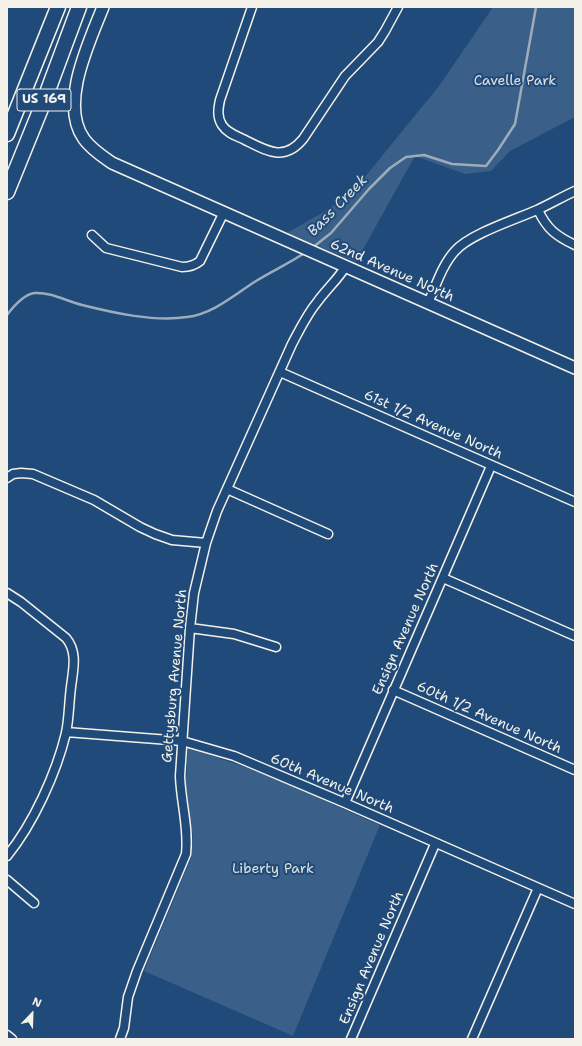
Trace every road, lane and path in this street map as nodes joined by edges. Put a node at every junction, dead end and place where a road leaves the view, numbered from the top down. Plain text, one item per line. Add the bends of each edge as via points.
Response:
1 (58, 7) edge
2 (78, 7) edge
3 (103, 7) edge
4 (252, 7) edge
5 (398, 7) edge
6 (7, 134) edge
7 (575, 191) edge
8 (7, 192) edge
9 (538, 210) junction
10 (224, 212) junction
11 (92, 235) dead end
12 (575, 245) edge
13 (346, 266) junction
14 (428, 303) junction
15 (575, 368) edge
16 (280, 372) junction
17 (491, 466) junction
18 (7, 478) edge
19 (227, 489) junction
20 (575, 502) edge
21 (328, 534) dead end
22 (206, 543) junction
23 (442, 578) junction
24 (7, 593) edge
25 (190, 628) junction
26 (575, 636) edge
27 (276, 647) dead end
28 (393, 690) junction
29 (66, 732) junction
30 (182, 741) junction
31 (575, 770) edge
32 (345, 803) junction
33 (435, 844) junction
34 (7, 856) edge
35 (7, 880) edge
36 (538, 888) junction
37 (34, 903) dead end
38 (575, 904) edge
39 (7, 1035) edge
40 (12, 1039) edge
41 (120, 1039) edge
42 (351, 1039) edge
43 (472, 1039) edge

1 - 6 highway, US 169
2 - 8 highway, US 169
3 - 10 street, 62nd Avenue North via 78,77 74,103 78,127 84,139 112,163
4 - 5 street via 218,109 219,118 222,126 229,132 268,151 278,153 288,152 297,147 345,76 378,42
7 - 9 street
9 - 12 street via 555,235
9 - 14 street via 464,243 454,252
10 - 11 street via 200,261 188,267 106,248
10 - 13 street, 62nd Avenue North
13 - 14 street, 62nd Avenue North
13 - 16 street, Gettysburg Avenue North via 317,301
14 - 15 street, 62nd Avenue North
16 - 17 street, 61st 1/2 Avenue North
16 - 19 street, Gettysburg Avenue North
17 - 20 street, 61st 1/2 Avenue North
17 - 23 street, Ensign Avenue North
18 - 22 street via 13,474 32,474 94,500 155,534 172,540
19 - 21 street
19 - 22 street, Gettysburg Avenue North
22 - 25 street, Gettysburg Avenue North via 194,593
23 - 26 street
23 - 28 street, Ensign Avenue North
24 - 29 street via 43,618 71,644 74,658
25 - 27 street via 234,634
25 - 30 street, Gettysburg Avenue North
28 - 31 street, 60th 1/2 Avenue North
28 - 32 street, Ensign Avenue North
29 - 30 street, 60th Avenue North
29 - 34 street via 55,768 35,814
30 - 32 street, 60th Avenue North via 234,756
30 - 41 street, Gettysburg Avenue North via 180,794 188,840 186,854 135,976
32 - 33 street, 60th Avenue North
33 - 36 street, 60th Avenue North
33 - 42 street, Ensign Avenue North
35 - 37 street
36 - 38 street, 60th Avenue North
36 - 43 street
39 - 40 street

